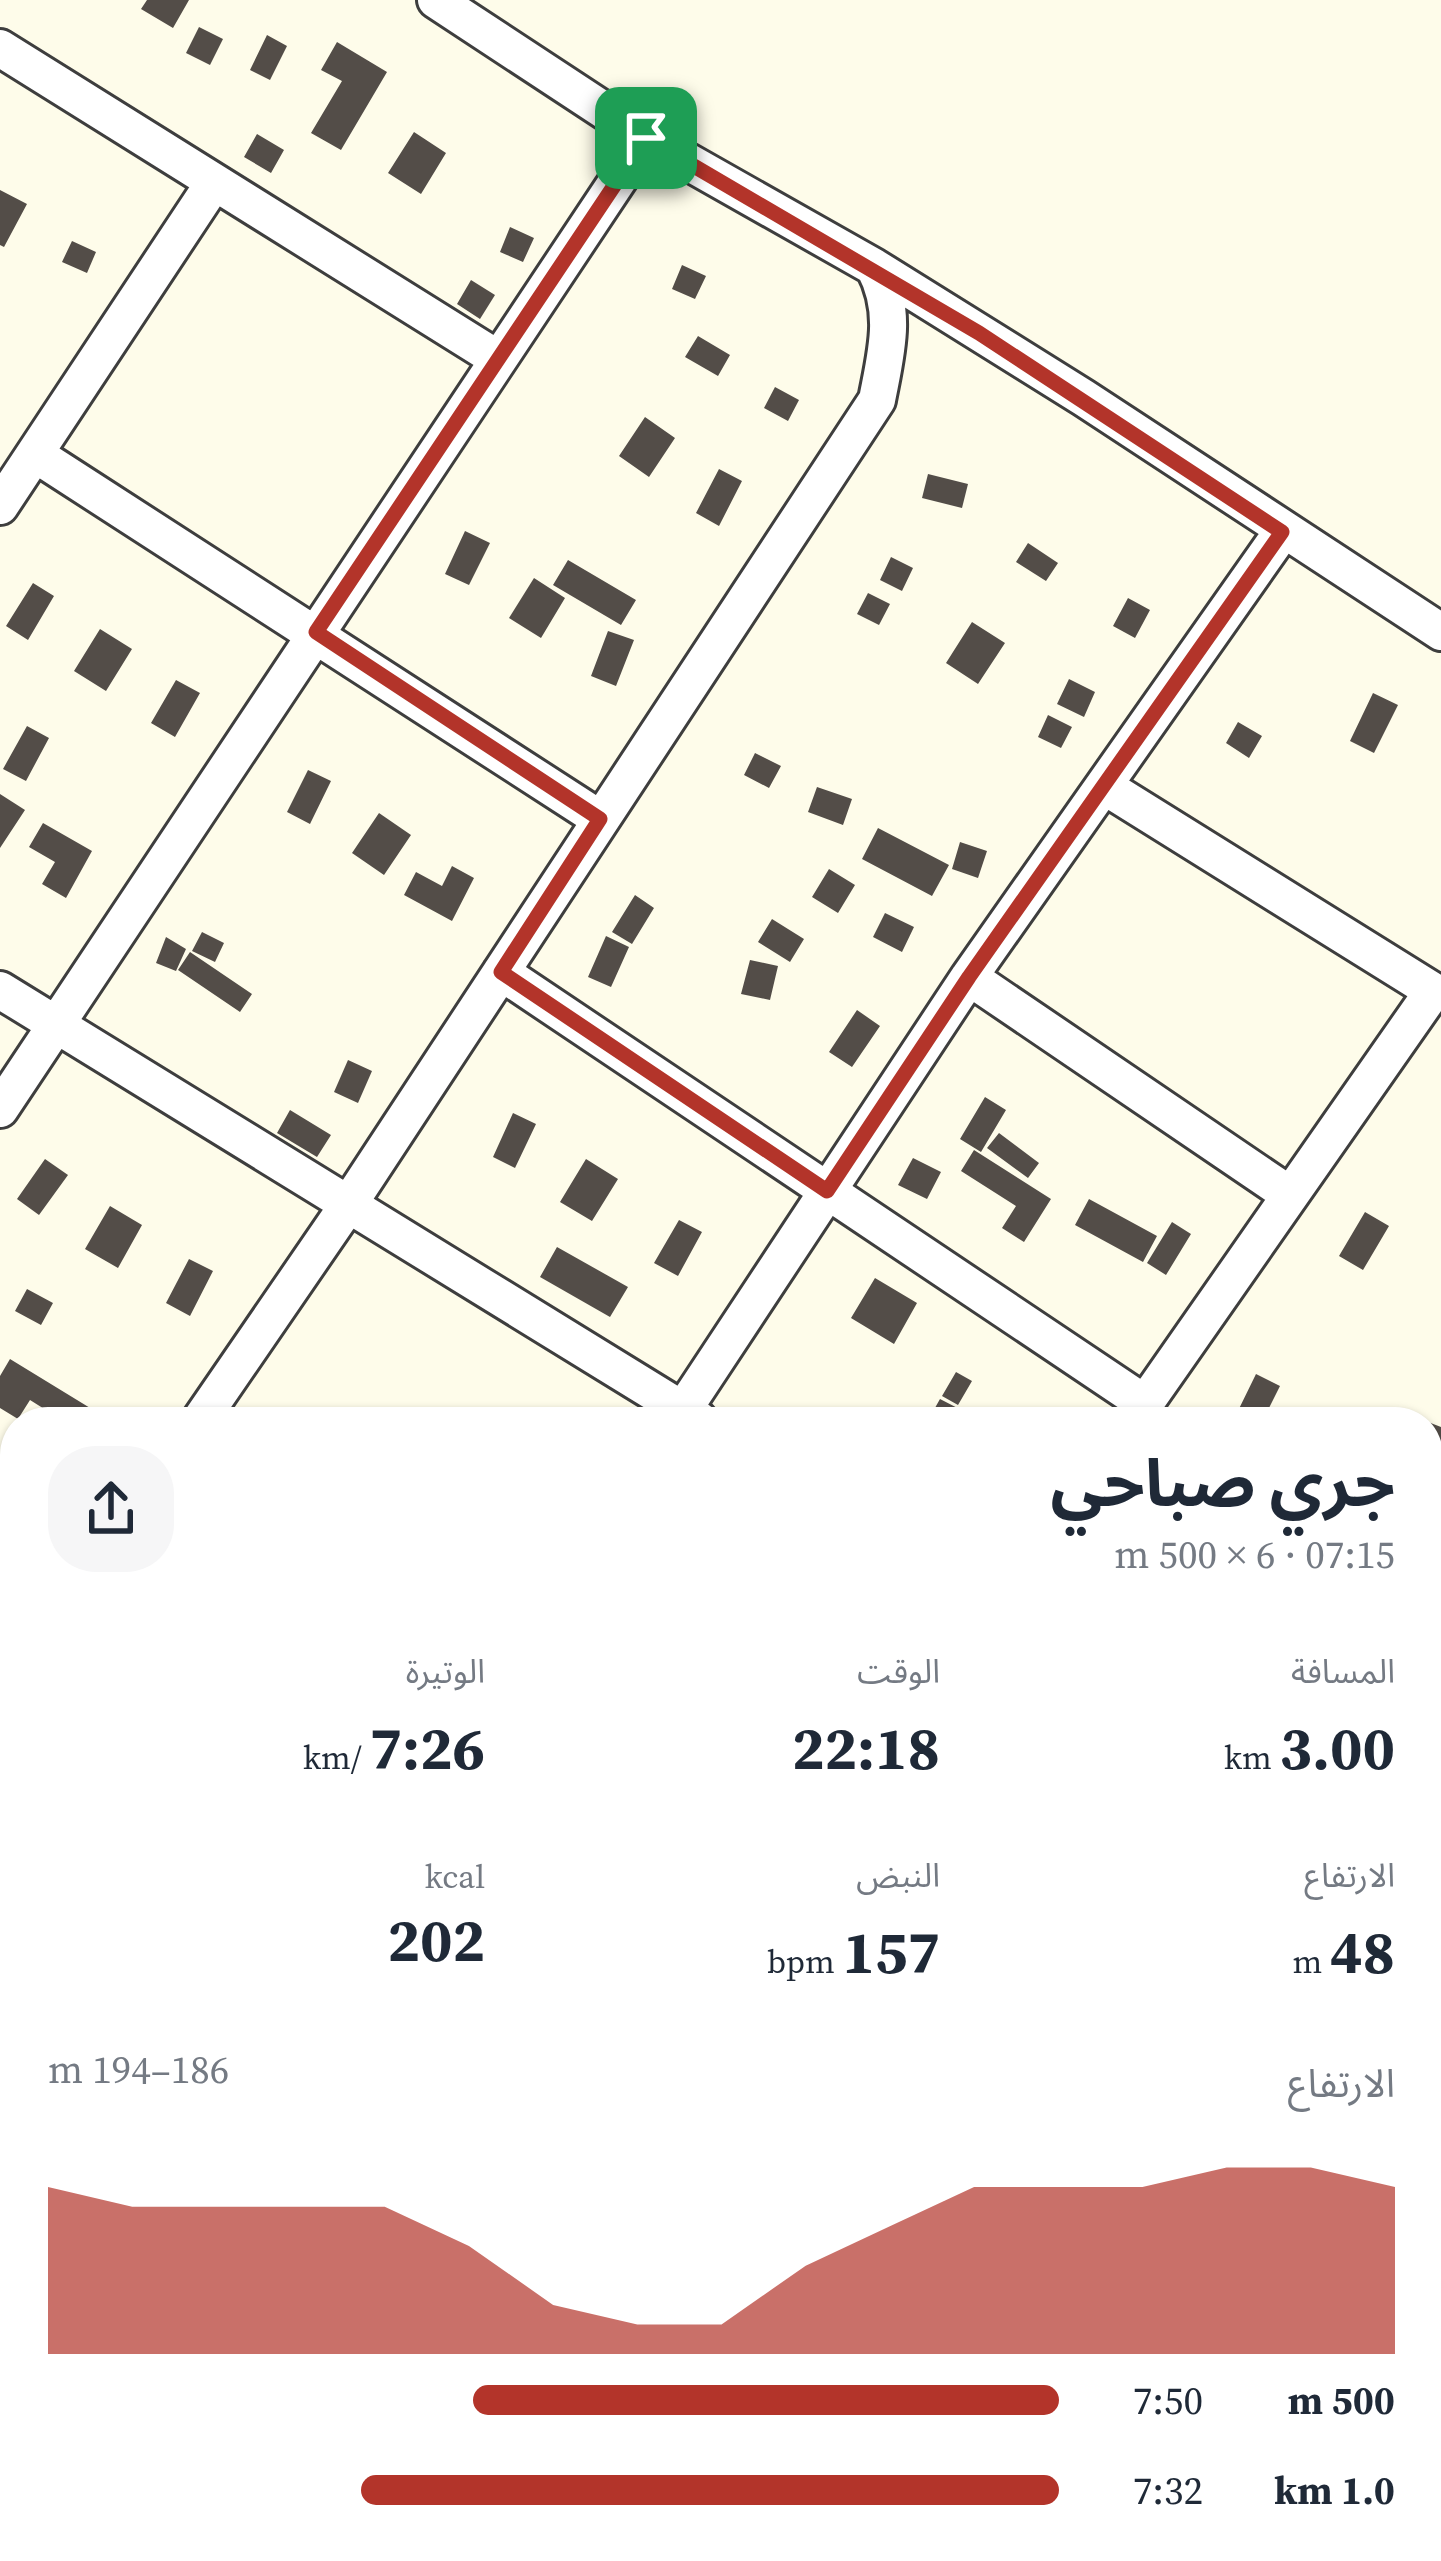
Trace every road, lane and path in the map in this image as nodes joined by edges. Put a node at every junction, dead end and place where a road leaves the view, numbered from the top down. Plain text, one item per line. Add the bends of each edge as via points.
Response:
1 (436, 0) edge
2 (0, 48) edge
3 (646, 138) junction
4 (213, 184) junction
5 (874, 268) junction
6 (498, 359) junction
7 (35, 454) junction
8 (0, 506) edge
9 (1282, 532) junction
10 (316, 632) junction
11 (1441, 632) edge
12 (1104, 786) junction
13 (600, 819) junction
14 (501, 972) junction
15 (969, 977) junction
16 (0, 990) edge
17 (55, 1027) junction
18 (0, 1108) edge
19 (827, 1191) junction
20 (1290, 1195) junction
21 (350, 1202) junction
22 (209, 1407) edge
23 (679, 1407) edge
24 (698, 1407) edge
25 (1131, 1407) edge
26 (1142, 1407) edge

1 - 3 street
2 - 4 street
3 - 5 street
3 - 6 street
4 - 6 street
4 - 7 street
5 - 9 street
5 - 13 street via 889,295 878,400
6 - 10 street
7 - 8 street
7 - 10 street
9 - 11 street
9 - 12 street
10 - 13 street
10 - 17 street
12 - 15 street
12 - 20 street via 1433,991
13 - 14 street
14 - 19 street
14 - 21 street
15 - 19 street
15 - 20 street
16 - 17 street
17 - 18 street
17 - 21 street
19 - 24 street
19 - 25 street
20 - 26 street
21 - 22 street
21 - 23 street

